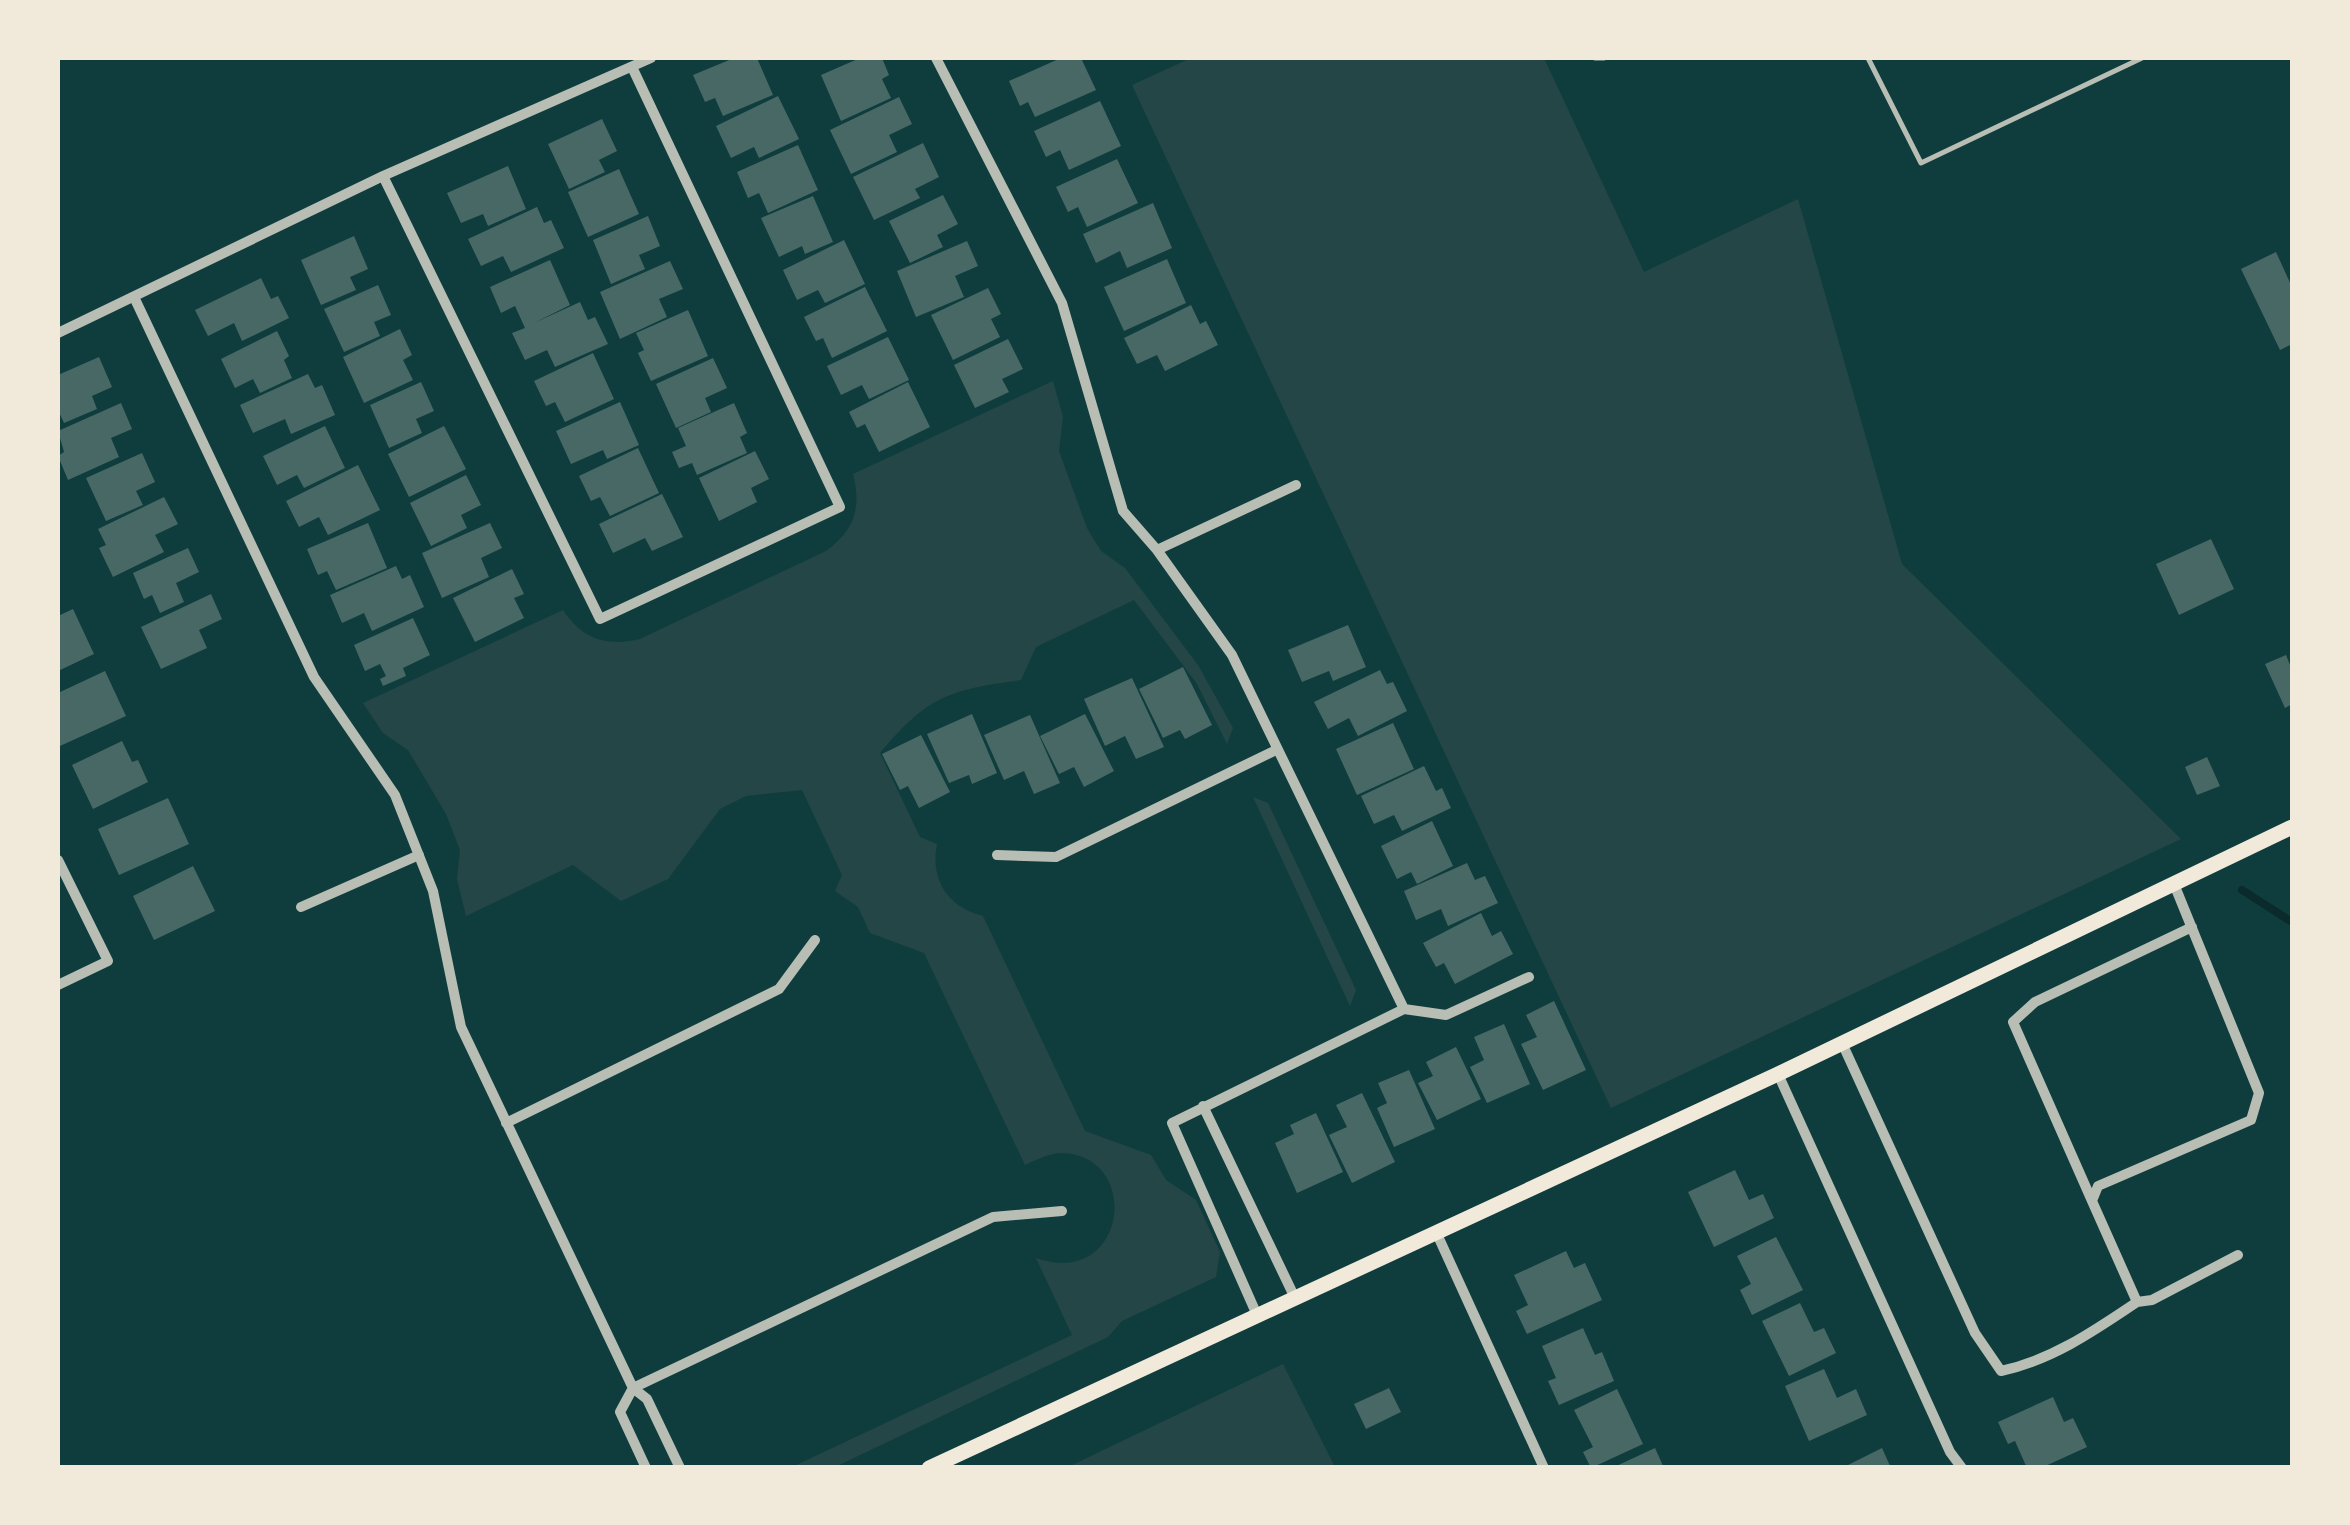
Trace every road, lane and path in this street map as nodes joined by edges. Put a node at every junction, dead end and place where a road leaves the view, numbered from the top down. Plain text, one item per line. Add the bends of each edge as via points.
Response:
1 (651, 58) edge
2 (936, 58) edge
3 (1596, 58) edge
4 (1604, 58) edge
5 (1868, 58) edge
6 (2142, 58) edge
7 (632, 67) junction
8 (383, 176) junction
9 (134, 297) junction
10 (58, 333) edge
11 (1296, 485) dead end
12 (1157, 550) junction
13 (1276, 750) junction
14 (2292, 827) edge
15 (420, 855) junction
16 (997, 856) dead end
17 (58, 860) edge
18 (2174, 884) junction
19 (301, 907) dead end
20 (2192, 927) junction
21 (815, 940) dead end
22 (1529, 977) dead end
23 (58, 985) edge
24 (1404, 1009) junction
25 (1842, 1044) junction
26 (1778, 1074) junction
27 (1203, 1106) junction
28 (506, 1123) junction
29 (2092, 1201) junction
30 (1062, 1211) dead end
31 (1437, 1234) junction
32 (2238, 1255) dead end
33 (1296, 1298) junction
34 (2137, 1302) junction
35 (1257, 1315) junction
36 (633, 1388) junction
37 (646, 1468) edge
38 (680, 1468) edge
39 (929, 1468) edge
40 (1544, 1468) edge
41 (1962, 1468) edge

1 - 7 street
2 - 12 street via 1062,303 1122,511
3 - 4 lane
5 - 6 lane via 1921,163
7 - 8 street
7 - 8 street via 840,506 600,619
8 - 9 street
9 - 10 street
9 - 15 street via 314,677 395,795
11 - 12 street
12 - 13 street via 1232,654
13 - 16 street via 1056,856
13 - 24 street
14 - 18 main road
15 - 19 street
15 - 28 street via 461,1027
17 - 23 street via 108,961
18 - 20 street
18 - 25 main road
20 - 29 street via 2259,1093 2251,1120 2098,1186
20 - 29 street via 2035,1002 2014,1022
21 - 28 street via 779,989
22 - 24 street via 1446,1015
24 - 27 street
25 - 26 main road
25 - 34 street via 1976,1334 2000,1371 2064,1348
26 - 31 main road
26 - 41 street
27 - 33 street
27 - 35 street via 1172,1123
28 - 36 street
29 - 34 street
30 - 36 street via 993,1217
31 - 33 main road
31 - 40 street
32 - 34 street
33 - 35 main road
35 - 39 main road
36 - 37 street via 620,1412
36 - 38 street via 647,1399

